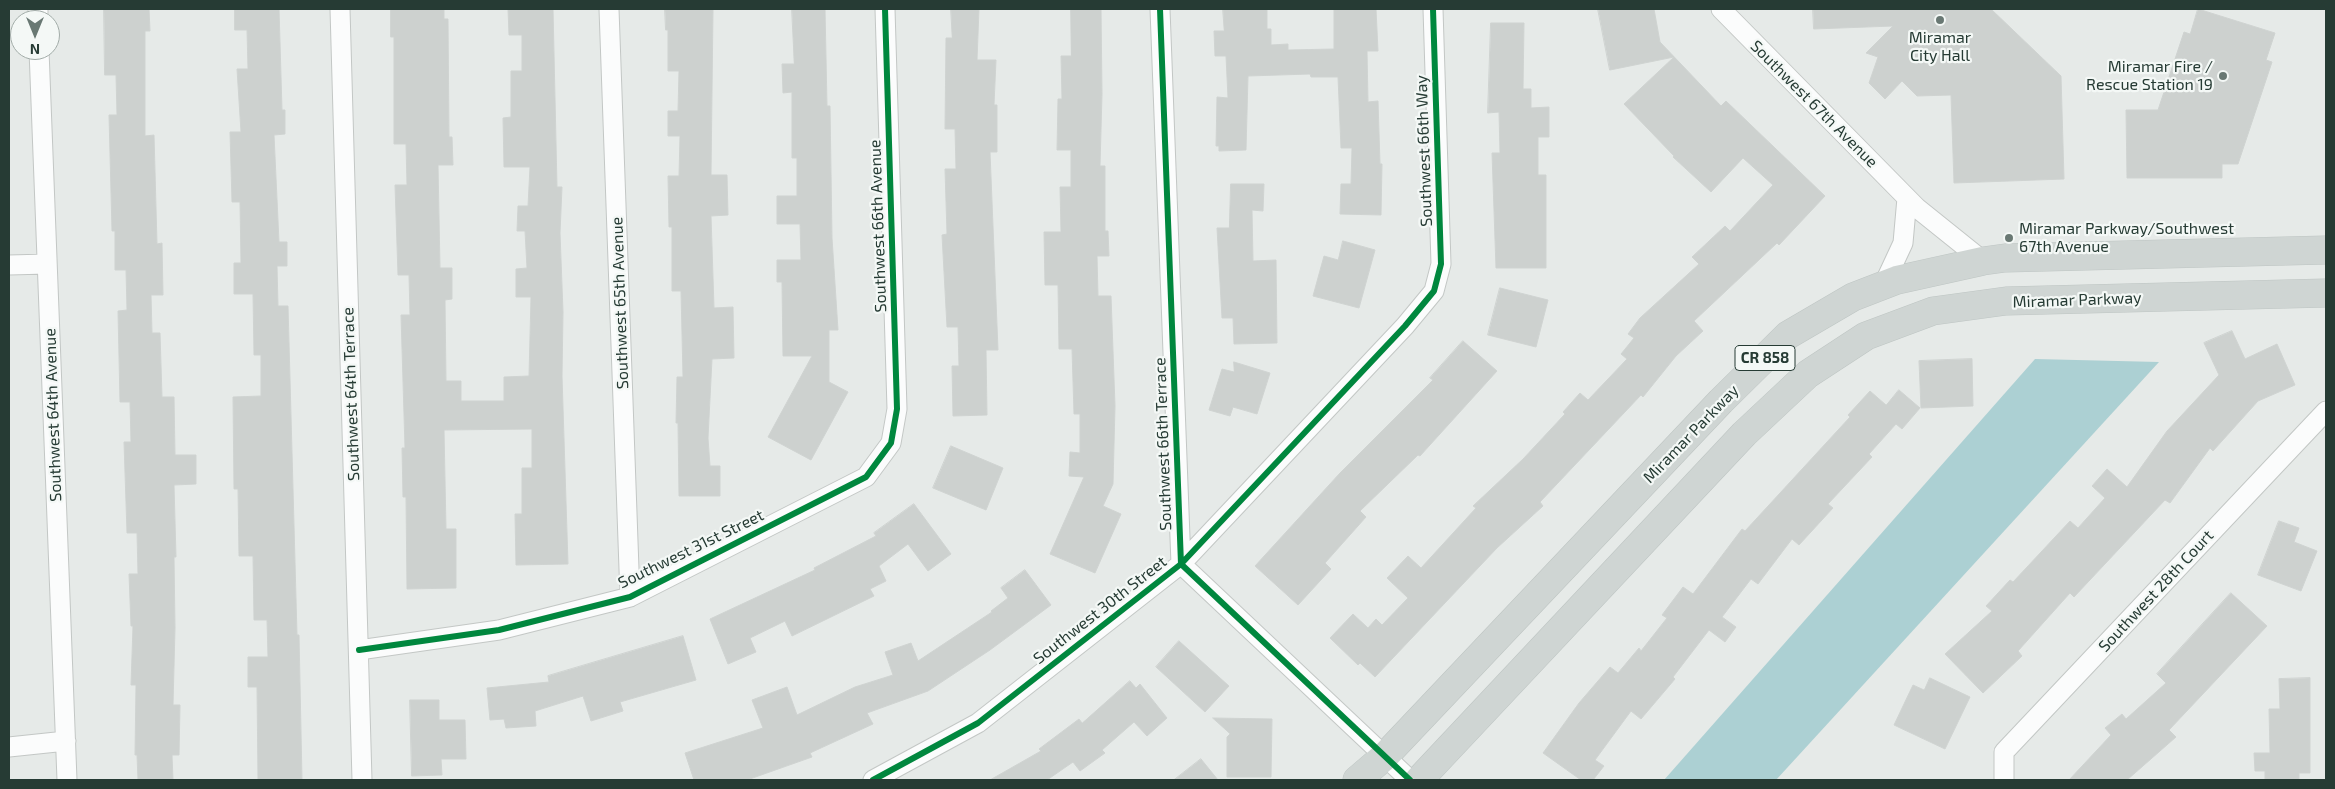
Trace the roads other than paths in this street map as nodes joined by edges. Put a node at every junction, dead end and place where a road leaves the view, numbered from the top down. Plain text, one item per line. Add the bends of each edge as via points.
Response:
1 (340, 9) edge
2 (610, 9) edge
3 (885, 9) edge
4 (1160, 9) edge
5 (1433, 9) edge
6 (1721, 9) edge
7 (39, 60) edge
8 (1907, 198) junction
9 (2326, 250) edge
10 (1982, 261) junction
11 (48, 264) junction
12 (9, 265) edge
13 (1883, 286) junction
14 (1434, 291) joint
15 (2326, 293) edge
16 (2326, 410) edge
17 (891, 443) joint
18 (1181, 564) junction
19 (630, 597) junction
20 (359, 650) junction
21 (66, 741) junction
22 (9, 747) edge
23 (1385, 756) junction
24 (2004, 779) edge
25 (67, 780) edge
26 (362, 780) edge
27 (873, 780) edge
28 (1357, 780) edge
29 (1410, 780) edge
30 (1419, 780) edge

1 - 20 street, Southwest 64th Terrace
2 - 19 street, Southwest 65th Avenue
3 - 17 street, Southwest 66th Avenue via 897,409
4 - 18 street, Southwest 66th Terrace
5 - 14 street, Southwest 66th Way via 1441,264
6 - 8 street, Southwest 67th Avenue
7 - 11 street, Southwest 64th Avenue
8 - 10 street, Southwest 67th Avenue
8 - 13 street via 1903,243
9 - 10 main road, Miramar Parkway / CR 858
10 - 13 main road, Miramar Parkway / CR 858
11 - 12 street
11 - 21 street, Southwest 64th Avenue
13 - 23 main road, Miramar Parkway / CR 858 via 1853,297 1788,335
14 - 18 street, Southwest 30th Street via 1405,326
15 - 30 main road, Miramar Parkway / CR 858 via 2006,302 1932,311 1866,336 1808,374 1744,434
16 - 24 street, Southwest 28th Court via 2004,752
17 - 19 street, Southwest 31st Street via 866,477
18 - 23 street
18 - 27 street, Southwest 30th Street via 978,723
19 - 20 street, Southwest 31st Street via 499,630
20 - 26 street, Southwest 64th Terrace
21 - 22 street
21 - 25 street, Southwest 64th Avenue
23 - 28 main road, Miramar Parkway / CR 858
23 - 29 street

